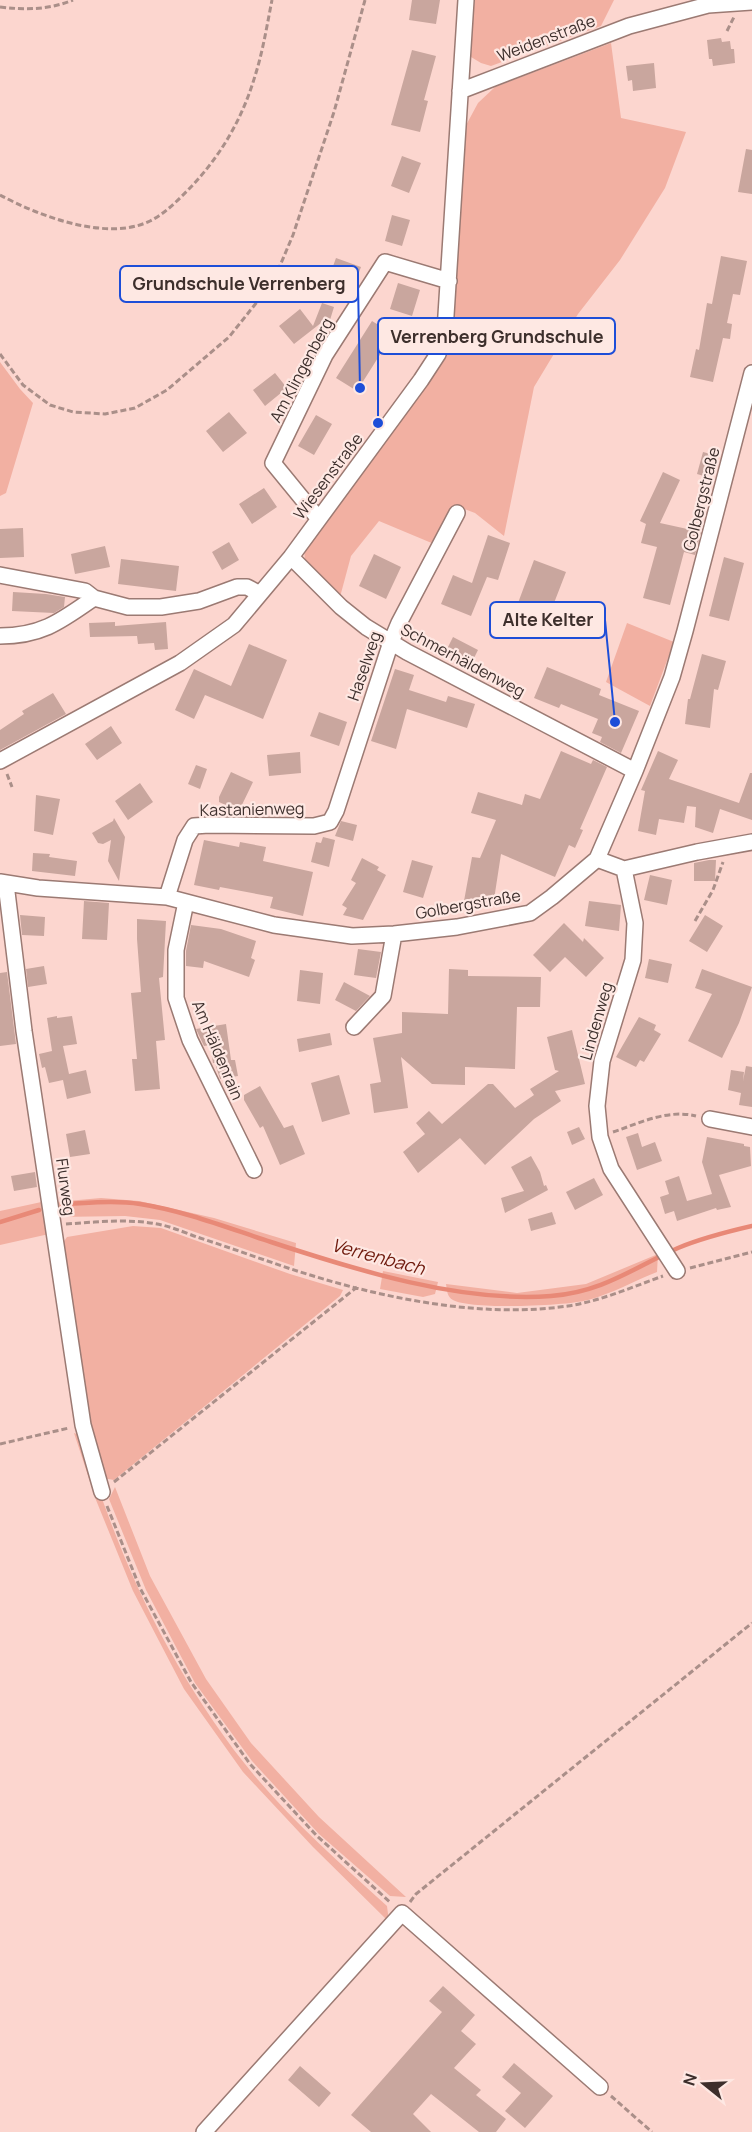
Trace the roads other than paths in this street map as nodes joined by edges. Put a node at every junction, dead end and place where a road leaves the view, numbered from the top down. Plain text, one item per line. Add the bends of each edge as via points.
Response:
1 (466, 0) edge
2 (752, 2) edge
3 (708, 3) edge
4 (460, 91) junction
5 (449, 281) junction
6 (752, 373) edge
7 (457, 513) dead end
8 (318, 518) junction
9 (291, 557) junction
10 (0, 574) edge
11 (260, 594) junction
12 (94, 598) junction
13 (0, 636) edge
14 (391, 642) junction
15 (0, 761) edge
16 (635, 771) junction
17 (314, 826) joint
18 (752, 842) edge
19 (597, 859) junction
20 (624, 869) junction
21 (3, 883) edge
22 (167, 897) junction
23 (186, 902) junction
24 (394, 934) junction
25 (354, 1027) dead end
26 (710, 1119) road end
27 (752, 1127) edge
28 (254, 1170) dead end
29 (677, 1271) road end
30 (102, 1492) road end
31 (600, 2087) road end
32 (204, 2132) edge

1 - 4 street, Wiesenstraße
2 - 3 street, Weidenstraße
3 - 4 street, Weidenstraße via 629,26
4 - 5 street, Wiesenstraße
5 - 8 street, Wiesenstraße via 445,331 438,354
5 - 8 street, Am Klingenberg via 385,262 325,355 273,464
6 - 16 street, Golbergstraße via 675,665
7 - 14 street, Haselweg
8 - 9 street, Wiesenstraße
9 - 11 street, Wiesenstraße
9 - 14 street, Schmerhäldenweg via 341,607
10 - 12 street via 85,591
11 - 12 street via 237,587 199,601 160,607 128,606
11 - 15 street, Wiesenstraße via 234,625 180,663
12 - 13 street via 57,624 18,636
14 - 16 street, Schmerhäldenweg
14 - 17 street, Haselweg via 336,811 330,822
16 - 19 street, Golbergstraße
17 - 22 street, Kastanienweg via 194,826 185,840
18 - 20 street
19 - 20 street
19 - 24 street, Golbergstraße via 530,913
20 - 29 street, Lindenweg via 635,923 633,960 602,1061 597,1106 600,1137 611,1168
21 - 22 street, Golbergstraße
21 - 30 street, Flurweg via 83,1425
22 - 23 street, Golbergstraße
23 - 24 street, Golbergstraße via 274,925 352,936
23 - 28 street, Am Häldenrain via 176,950 176,998 190,1040
24 - 25 street via 383,996
26 - 27 street
31 - 32 street via 402,1913

